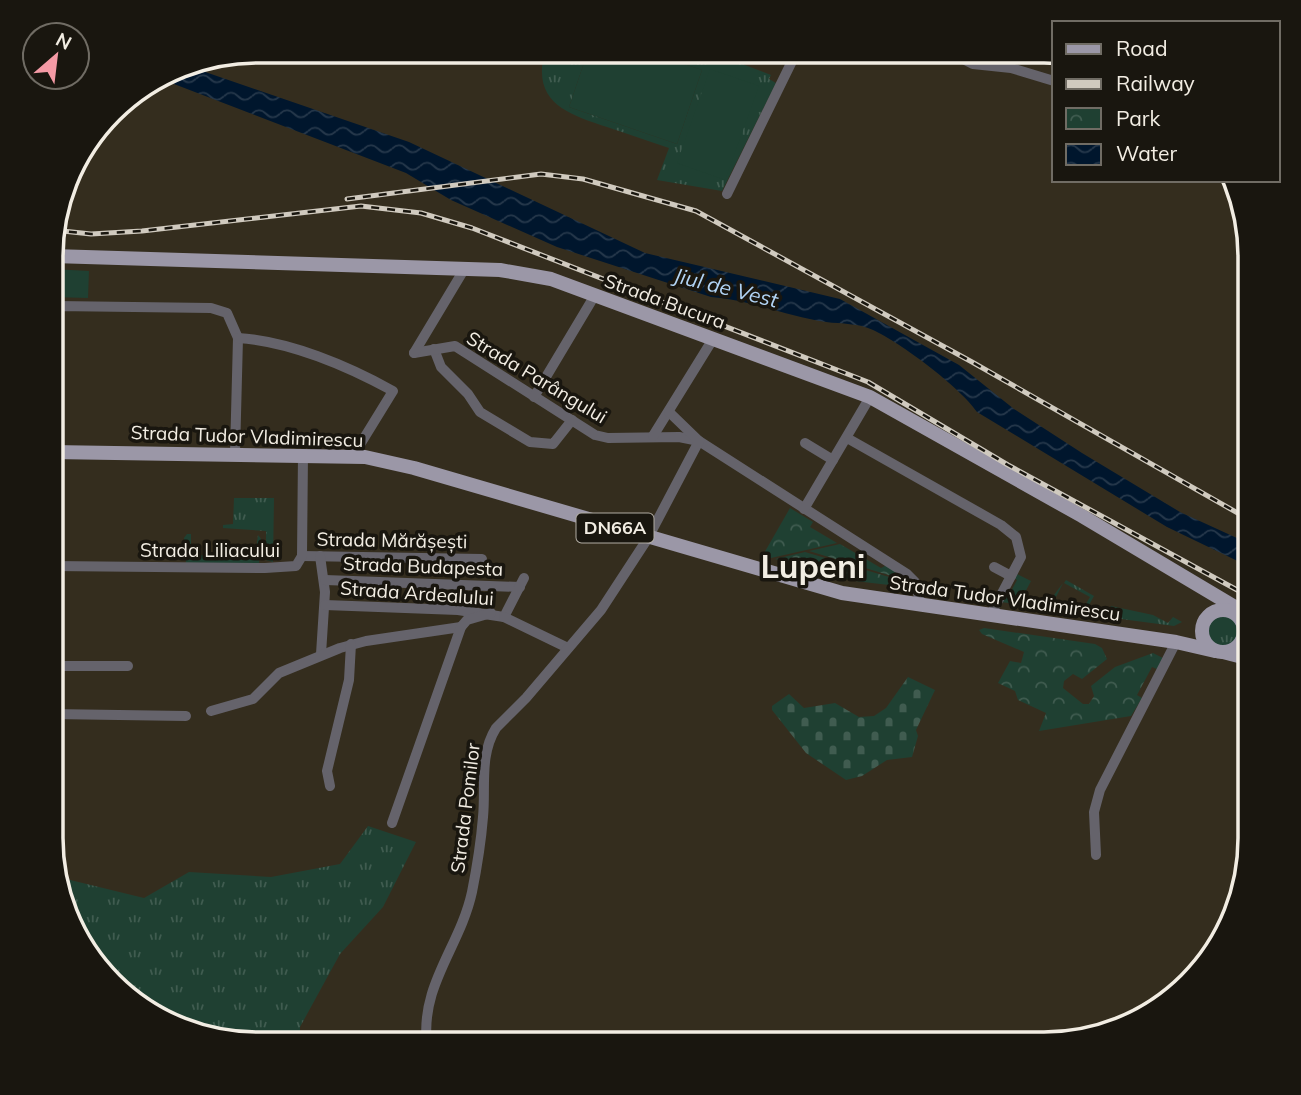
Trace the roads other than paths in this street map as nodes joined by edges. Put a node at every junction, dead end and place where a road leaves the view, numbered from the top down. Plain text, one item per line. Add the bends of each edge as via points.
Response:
1 (791, 63) edge
2 (971, 63) edge
3 (1052, 80) edge
4 (727, 194) dead end
5 (63, 256) edge
6 (465, 268) junction
7 (595, 295) junction
8 (63, 306) edge
9 (238, 338) junction
10 (713, 340) junction
11 (434, 349) junction
12 (534, 397) junction
13 (870, 397) junction
14 (669, 412) junction
15 (572, 420) junction
16 (653, 436) junction
17 (847, 438) junction
18 (699, 441) junction
19 (805, 443) dead end
20 (63, 452) edge
21 (235, 453) junction
22 (303, 454) junction
23 (353, 456) junction
24 (834, 460) junction
25 (804, 509) junction
26 (648, 538) junction
27 (320, 556) junction
28 (301, 558) junction
29 (482, 559) dead end
30 (63, 566) edge
31 (994, 567) dead end
32 (1011, 576) junction
33 (325, 580) junction
34 (522, 582) joint
35 (1207, 590) junction
36 (325, 605) junction
37 (921, 606) junction
38 (1238, 609) edge
39 (1229, 612) junction
40 (491, 613) junction
41 (990, 616) junction
42 (504, 617) junction
43 (1238, 618) edge
44 (1205, 622) junction
45 (461, 627) junction
46 (1176, 642) junction
47 (351, 644) junction
48 (1238, 644) edge
49 (568, 648) junction
50 (1218, 651) junction
51 (321, 654) junction
52 (1238, 656) edge
53 (63, 666) edge
54 (128, 666) dead end
55 (211, 711) dead end
56 (63, 714) edge
57 (186, 716) dead end
58 (330, 786) dead end
59 (393, 823) dead end
60 (1096, 855) dead end
61 (427, 1032) edge

1 - 4 street
2 - 3 street via 1012,68
5 - 6 main road, Strada Bucura
6 - 7 main road, Strada Bucura via 530,274
6 - 11 street, Strada Parângului via 414,354
7 - 10 main road, Strada Bucura
7 - 12 street
8 - 9 street via 217,309 230,317
9 - 21 street
9 - 23 street via 272,341 332,361 393,391
10 - 13 main road, Strada Bucura
10 - 14 street
11 - 12 street, Strada Parângului via 455,346
11 - 15 street via 441,367 475,407 530,442 553,444
12 - 15 street, Strada Parângului
13 - 17 street
13 - 35 main road, Strada Bucura
14 - 16 street
14 - 18 street, Strada Parângului
15 - 16 street, Strada Parângului via 601,437
16 - 18 street, Strada Parângului
17 - 24 street
17 - 32 street via 1009,531 1021,553
18 - 25 street, Strada Parângului
18 - 26 street
19 - 24 street
20 - 21 main road, Strada Tudor Vladimirescu / DN66A
21 - 22 main road, Strada Tudor Vladimirescu / DN66A
22 - 23 main road, Strada Tudor Vladimirescu / DN66A
22 - 28 street, Strada Liliacului
23 - 26 main road, Strada Tudor Vladimirescu / DN66A via 414,468
24 - 25 street
25 - 37 street, Strada Parângului via 907,574 915,582
26 - 37 main road, Strada Tudor Vladimirescu / DN66A via 816,587
26 - 49 street, Strada Pomilor via 601,610
27 - 28 street, Strada Mărășești
27 - 29 street, Strada Mărășești
27 - 33 street, Strada Ardealului
28 - 30 street, Strada Liliacului via 287,568
31 - 32 street
32 - 41 street
33 - 34 street, Strada Budapesta
33 - 36 street, Strada Ardealului
34 - 42 street, Strada Ardealului
35 - 38 main road
35 - 39 main road
35 - 44 main road via 1213,606
36 - 40 street, Strada Ardealului
36 - 51 street, Strada Ardealului
37 - 41 main road, Strada Tudor Vladimirescu / DN66A
39 - 43 main road
39 - 44 main road
40 - 42 street, Strada Ardealului
40 - 45 street via 467,620
41 - 46 main road, Strada Tudor Vladimirescu / DN66A
42 - 49 street
44 - 46 main road
44 - 50 main road via 1205,642
45 - 47 street
45 - 59 street
46 - 50 main road, Strada Tudor Vladimirescu / DN66A
46 - 60 street via 1100,790 1094,812
47 - 51 street
47 - 58 street via 349,680 327,771
48 - 50 main road
49 - 61 street, Strada Pomilor via 490,739 472,891 427,1004
50 - 52 main road, DN66A
51 - 55 street via 271,679 253,699
53 - 54 street
56 - 57 street

